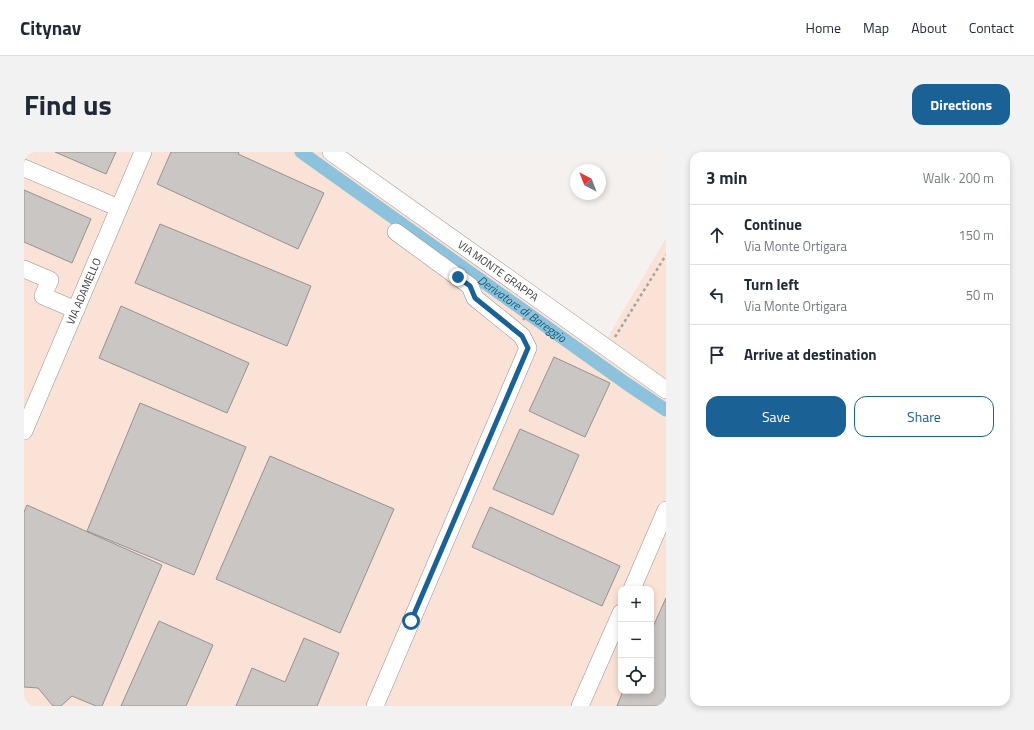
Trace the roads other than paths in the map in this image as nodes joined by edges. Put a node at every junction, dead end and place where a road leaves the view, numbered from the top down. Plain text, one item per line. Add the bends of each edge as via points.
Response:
1 (143, 152) edge
2 (331, 152) edge
3 (24, 168) edge
4 (120, 208) junction
5 (396, 232) dead end
6 (24, 269) edge
7 (76, 310) junction
8 (666, 390) edge
9 (30, 399) edge
10 (24, 432) edge
11 (666, 510) edge
12 (633, 586) edge
13 (618, 620) edge
14 (374, 706) edge
15 (580, 706) edge

1 - 4 street, VIA ADAMELLO
2 - 8 street, VIA MONTE GRAPPA
3 - 4 street
4 - 7 street, VIA ADAMELLO
5 - 14 street via 470,286 475,298 522,336 528,348
6 - 7 street via 50,280 43,296
7 - 9 street, VIA ADAMELLO
9 - 10 street, VIA ADAMELLO
11 - 12 street
13 - 15 street

